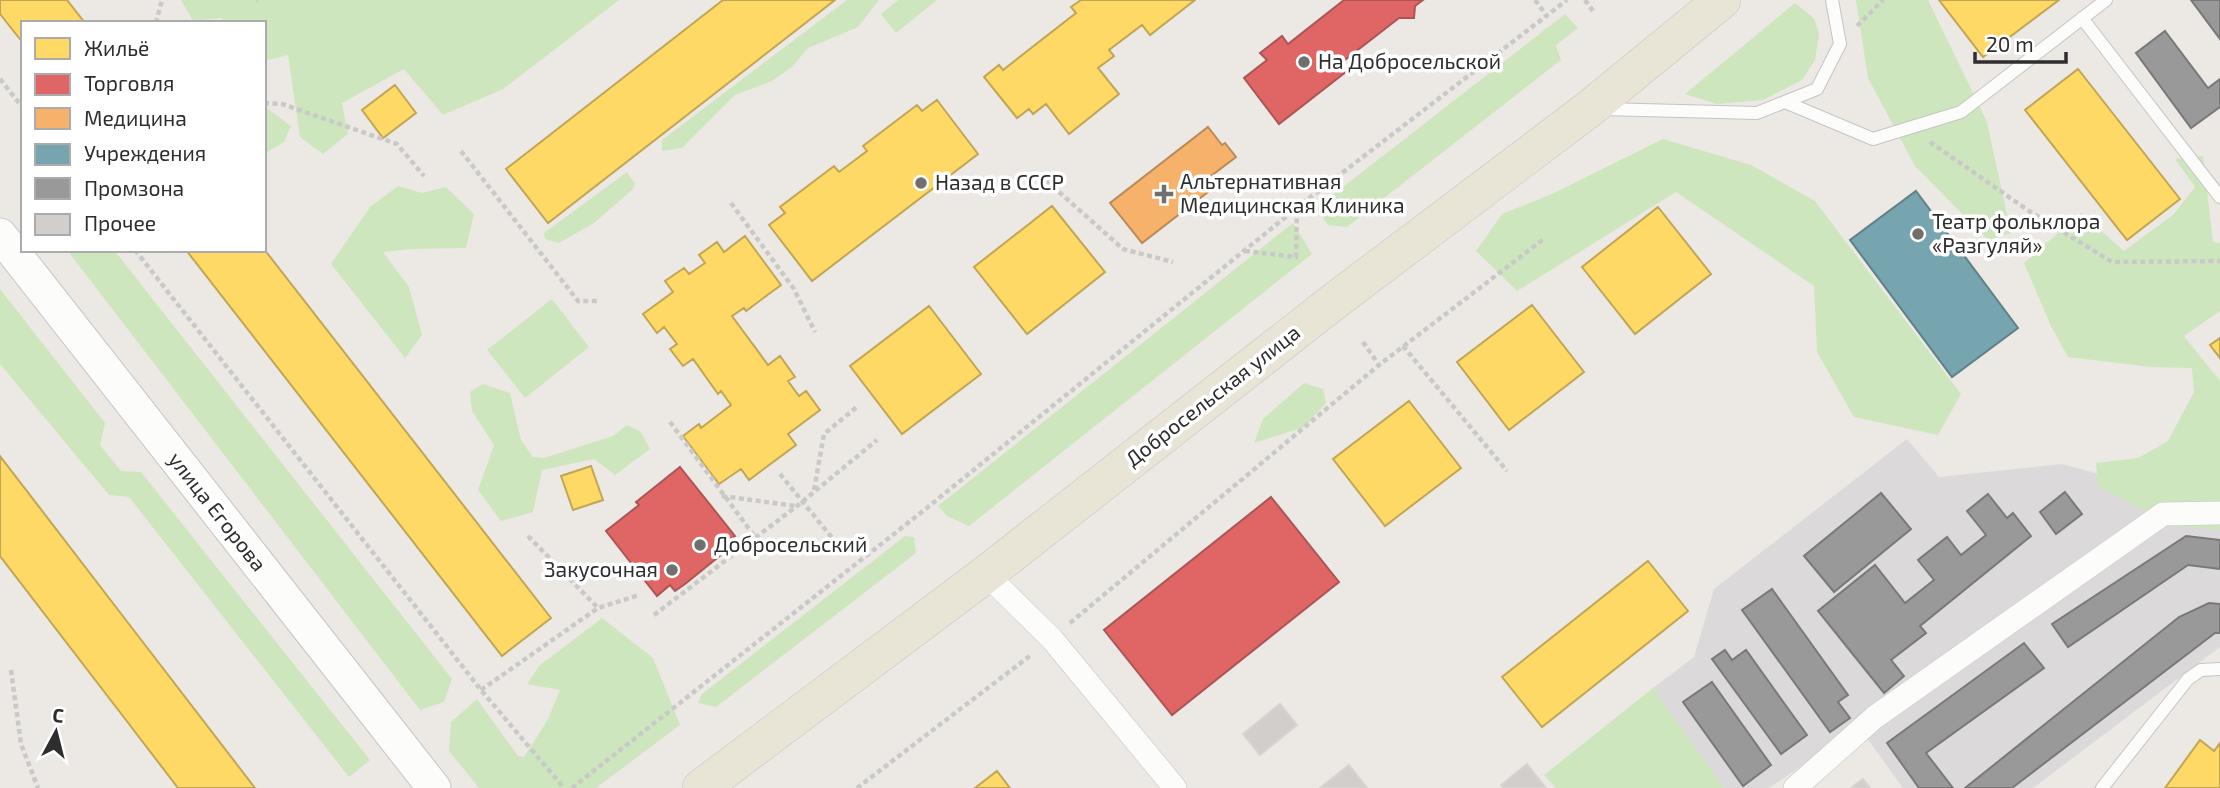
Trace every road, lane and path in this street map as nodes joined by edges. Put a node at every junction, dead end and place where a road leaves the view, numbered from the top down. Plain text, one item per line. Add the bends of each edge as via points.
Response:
1 (162, 0) edge
2 (1535, 0) edge
3 (1567, 0) edge
4 (1585, 0) edge
5 (1722, 0) edge
6 (1832, 0) edge
7 (1883, 0) edge
8 (2106, 0) edge
9 (1593, 11) dead end
10 (1547, 16) junction
11 (2082, 18) junction
12 (157, 21) edge
13 (1840, 44) junction
14 (0, 79) edge
15 (1785, 102) junction
16 (266, 103) edge
17 (21, 105) edge
18 (1589, 109) junction
19 (1909, 128) junction
20 (461, 151) dead end
21 (1040, 175) dead end
22 (424, 176) dead end
23 (2220, 197) edge
24 (731, 203) dead end
25 (1297, 208) junction
26 (0, 235) edge
27 (1545, 238) dead end
28 (1245, 251) junction
29 (137, 252) edge
30 (2220, 261) edge
31 (1173, 262) dead end
32 (600, 301) dead end
33 (815, 332) dead end
34 (1363, 342) dead end
35 (1404, 346) junction
36 (1379, 365) junction
37 (858, 406) dead end
38 (670, 422) dead end
39 (877, 440) dead end
40 (1507, 471) dead end
41 (780, 474) dead end
42 (814, 491) junction
43 (722, 495) junction
44 (803, 501) junction
45 (797, 506) junction
46 (2220, 513) edge
47 (528, 536) dead end
48 (755, 537) junction
49 (833, 539) dead end
50 (986, 574) junction
51 (639, 595) dead end
52 (598, 608) junction
53 (654, 615) dead end
54 (1052, 639) junction
55 (2220, 669) edge
56 (11, 670) dead end
57 (481, 690) junction
58 (38, 788) edge
59 (434, 788) edge
60 (564, 788) edge
61 (572, 788) edge
62 (701, 788) edge
63 (857, 788) edge
64 (1175, 788) edge
65 (1795, 788) edge
66 (2102, 788) edge

1 - 12 path
2 - 10 path
3 - 10 path
4 - 9 path
5 - 18 main road, Добросельская улица
6 - 13 lane
7 - 13 path
8 - 11 lane
10 - 25 path
11 - 19 lane via 1961,112
11 - 23 lane
13 - 15 lane via 1817,89
14 - 17 path
15 - 18 lane via 1757,113
15 - 19 lane via 1873,139
16 - 22 path via 282,104 397,144
18 - 50 main road, Добросельская улица
19 - 30 path via 2112,262
20 - 32 path via 578,300
21 - 31 path via 1123,249
24 - 33 path via 794,289
25 - 28 path
25 - 28 path via 1296,257
26 - 59 main road, улица Егорова
27 - 35 path
28 - 61 path
29 - 57 path
34 - 36 path
35 - 36 path
35 - 40 path
36 - 54 path
37 - 42 path via 824,434
38 - 43 path
39 - 42 path
41 - 44 path
42 - 44 path
43 - 45 path
43 - 48 path
44 - 45 path
44 - 49 path
45 - 48 path
46 - 65 street via 2163,514 1875,717
47 - 52 path
48 - 53 path
50 - 54 street
50 - 62 main road, Добросельская улица
51 - 52 path
52 - 57 path
54 - 63 path
54 - 64 street
55 - 66 lane via 2201,670 2188,678
56 - 58 path via 21,744
57 - 60 path

